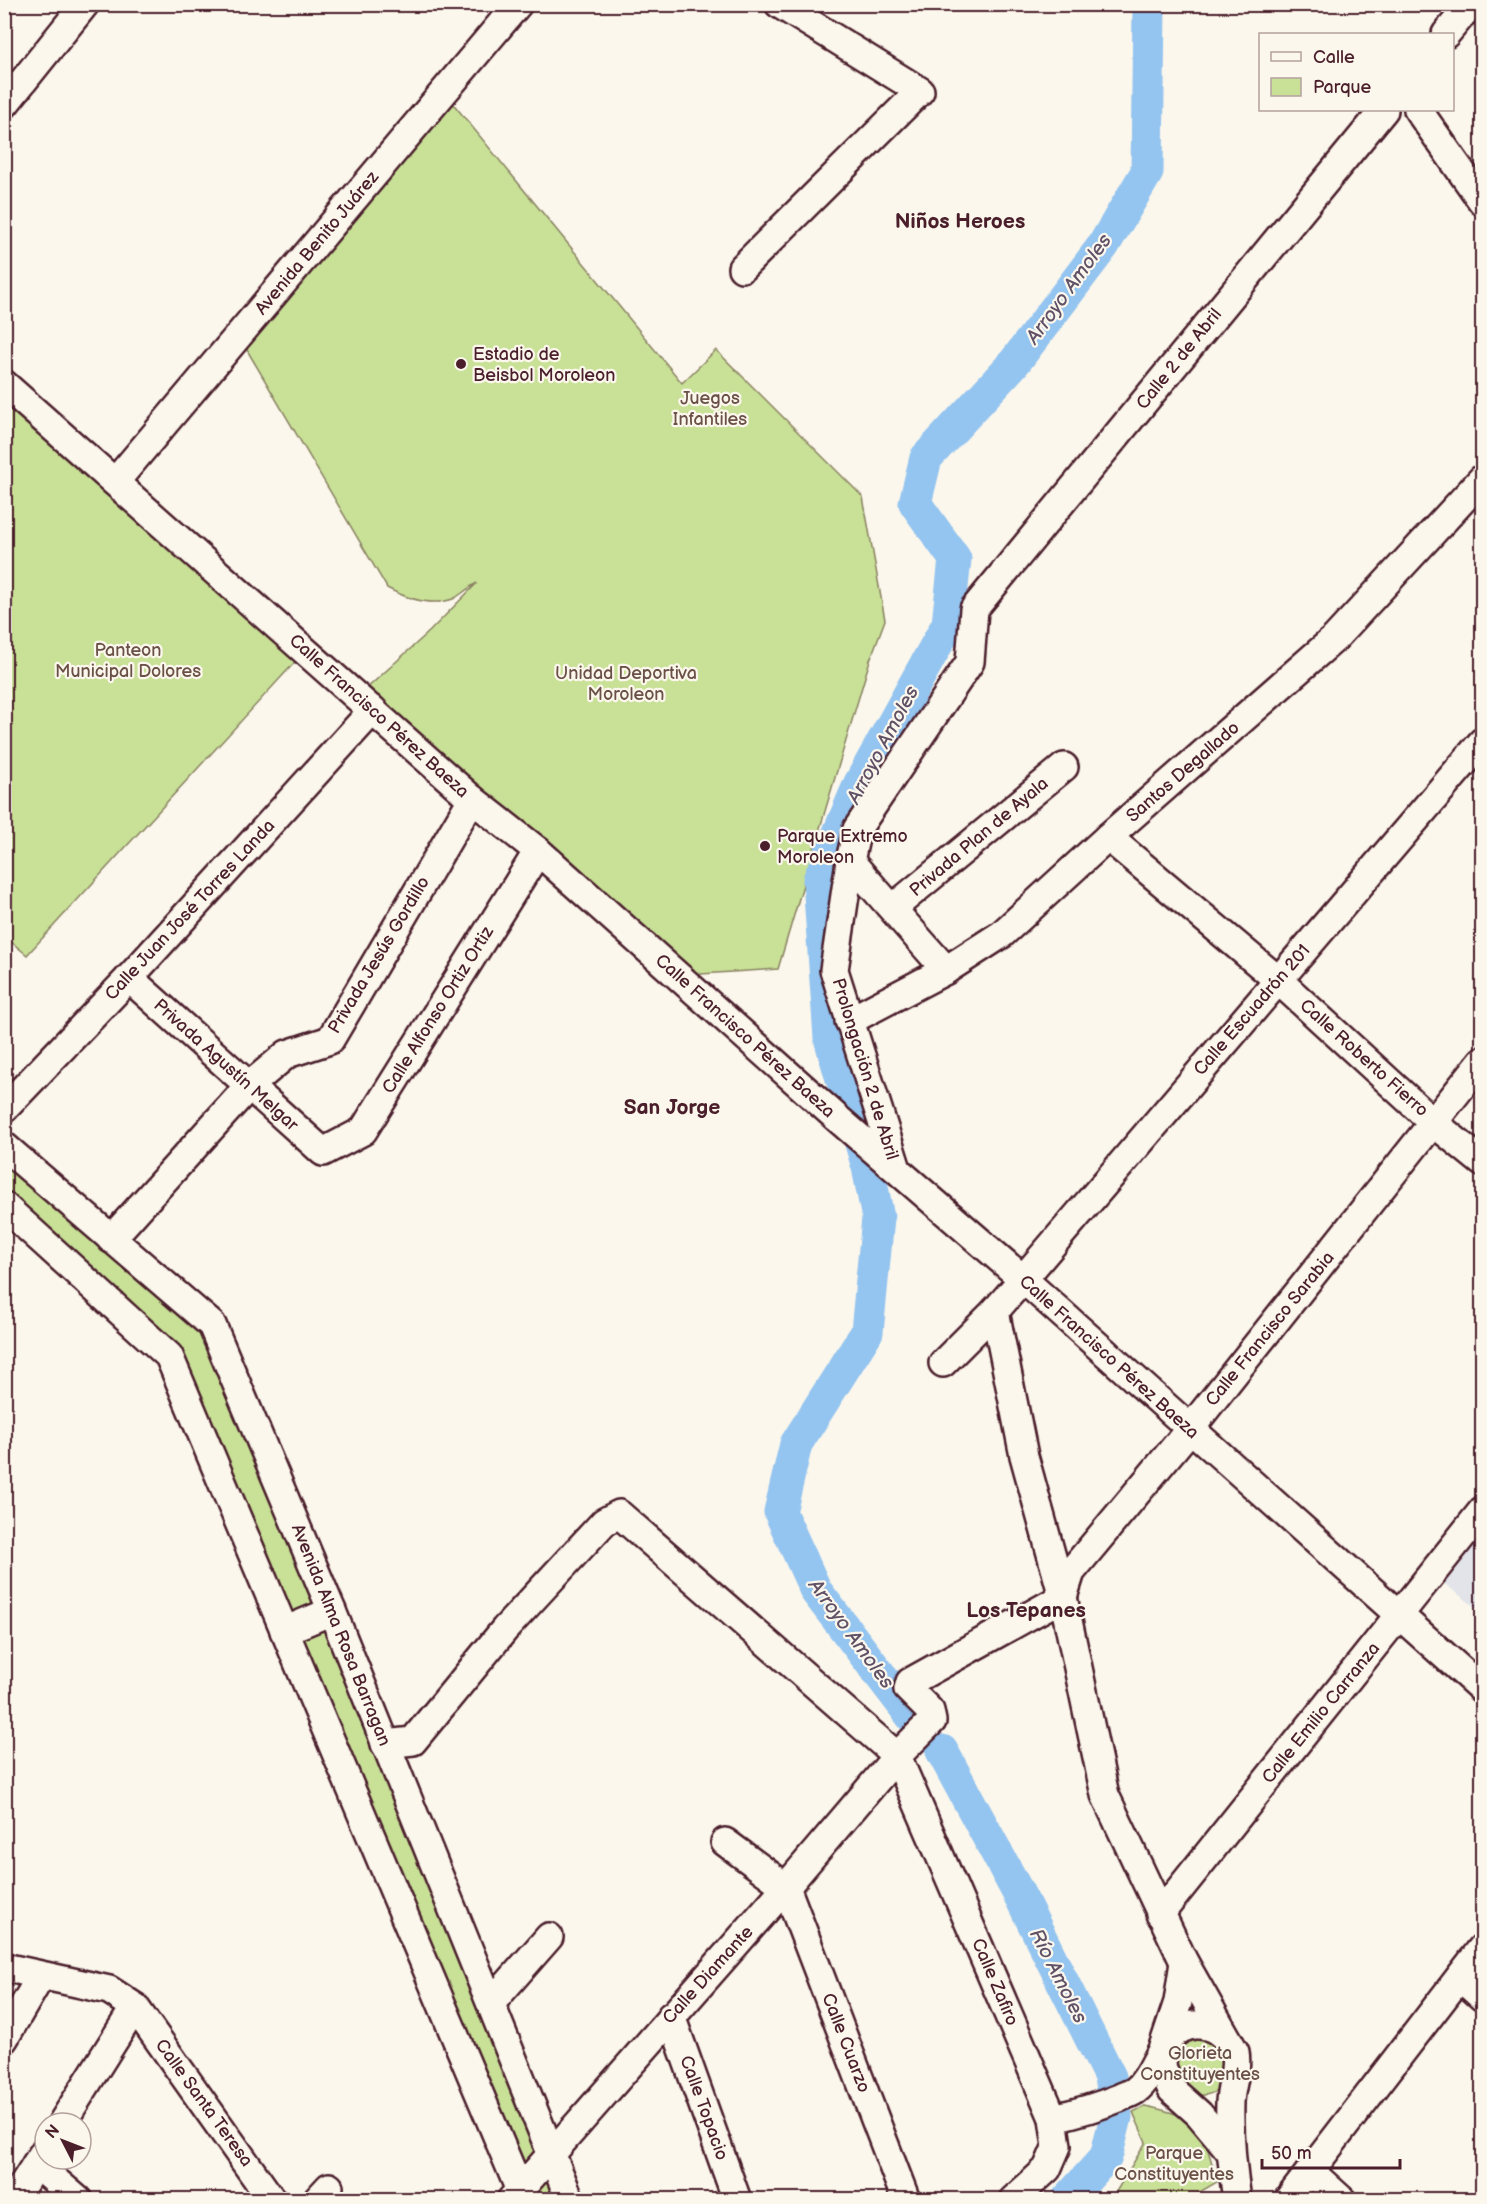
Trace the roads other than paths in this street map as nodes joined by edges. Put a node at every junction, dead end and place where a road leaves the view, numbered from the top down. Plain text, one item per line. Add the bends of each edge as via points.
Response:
1 (85, 4) edge
2 (518, 4) edge
3 (779, 4) edge
4 (1471, 4) edge
5 (1447, 33) edge
6 (4, 105) edge
7 (1383, 111) edge
8 (1419, 111) edge
9 (1482, 201) edge
10 (742, 268) dead end
11 (4, 384) edge
12 (1482, 479) edge
13 (115, 482) junction
14 (974, 609) joint
15 (373, 710) junction
16 (1482, 742) edge
17 (1064, 766) dead end
18 (472, 798) junction
19 (1108, 837) junction
20 (538, 851) junction
21 (850, 861) junction
22 (893, 908) junction
23 (946, 970) junction
24 (129, 978) junction
25 (1278, 980) junction
26 (849, 1021) junction
27 (1482, 1061) edge
28 (249, 1086) junction
29 (4, 1110) edge
30 (1434, 1123) junction
31 (4, 1146) edge
32 (323, 1152) joint
33 (1482, 1162) edge
34 (895, 1168) junction
35 (4, 1206) edge
36 (111, 1239) junction
37 (1023, 1279) junction
38 (995, 1311) junction
39 (944, 1363) dead end
40 (1190, 1429) junction
41 (1482, 1511) edge
42 (1063, 1597) junction
43 (332, 1611) junction
44 (1399, 1617) junction
45 (284, 1631) junction
46 (1482, 1689) edge
47 (385, 1744) junction
48 (901, 1753) junction
49 (725, 1842) dead end
50 (786, 1887) junction
51 (1160, 1914) junction
52 (549, 1936) dead end
53 (1482, 1948) edge
54 (1184, 1962) junction
55 (4, 1967) edge
56 (42, 1976) junction
57 (1460, 1977) junction
58 (1482, 1997) edge
59 (492, 2002) junction
60 (135, 2007) junction
61 (671, 2016) junction
62 (4, 2038) edge
63 (1227, 2039) junction
64 (1163, 2047) junction
65 (1234, 2079) junction
66 (1131, 2092) junction
67 (1176, 2095) junction
68 (70, 2111) edge
69 (1053, 2118) junction
70 (1230, 2151) junction
71 (552, 2154) junction
72 (33, 2169) edge
73 (53, 2171) edge
74 (1310, 2171) junction
75 (518, 2196) edge
76 (13, 2199) edge
77 (78, 2199) edge
78 (272, 2199) edge
79 (570, 2199) edge
80 (737, 2199) edge
81 (906, 2199) edge
82 (1013, 2199) edge
83 (1237, 2199) edge
84 (1288, 2199) edge
85 (1342, 2199) edge

1 - 6 street
2 - 13 street, Avenida Benito Juárez
3 - 10 street via 920,91
4 - 5 street
7 - 14 street, Calle 2 de Abril
8 - 9 street
11 - 13 street, Calle Francisco Pérez Baeza
12 - 19 street, Santos Degallado via 1335,638
13 - 15 street, Calle Francisco Pérez Baeza
14 - 21 street, Prolongación 2 de Abril via 970,662 857,829
15 - 18 street, Calle Francisco Pérez Baeza
15 - 24 street, Calle Juan José Torres Landa
16 - 25 street, Calle Escuadrón 201
17 - 22 street, Privada Plan de Ayala
18 - 20 street, Calle Francisco Pérez Baeza
18 - 28 street, Privada Jesús Gordillo via 330,1040 287,1054
19 - 23 street, Santos Degallado via 1002,934
19 - 25 street, Calle Roberto Fierro
20 - 32 street, Calle Alfonso Ortiz Ortiz via 363,1131
20 - 34 street, Calle Francisco Pérez Baeza
21 - 22 street
21 - 26 street, Prolongación 2 de Abril via 834,970
22 - 23 street
23 - 26 street, Santos Degallado
24 - 28 street, Privada Agustín Melgar
24 - 29 street, Calle Juan José Torres Landa
25 - 30 street, Calle Roberto Fierro
25 - 37 street, Calle Escuadrón 201
26 - 34 street, Prolongación 2 de Abril
27 - 30 street, Calle Francisco Sarabia
28 - 32 street, Privada Agustín Melgar
28 - 36 street, Privada Jesús Gordillo
30 - 33 street, Calle Roberto Fierro
30 - 40 street, Calle Francisco Sarabia
31 - 36 street, Avenida Alma Rosa Barragan
34 - 37 street, Calle Francisco Pérez Baeza
35 - 45 street via 169,1356
36 - 43 street, Avenida Alma Rosa Barragan via 212,1325
37 - 38 street, Calle Escuadrón 201
37 - 40 street, Calle Francisco Pérez Baeza
38 - 39 street, Calle Escuadrón 201
38 - 42 street via 1024,1456
40 - 42 street, Calle Francisco Sarabia via 1071,1572
40 - 44 street, Calle Francisco Pérez Baeza
41 - 44 street, Calle Emilio Carranza
42 - 48 street, Calle Diamante via 910,1682 908,1689 930,1711 932,1721
42 - 51 street via 1105,1796
43 - 45 street
43 - 47 street, Avenida Alma Rosa Barragan
44 - 46 street, Calle Francisco Pérez Baeza
44 - 51 street, Calle Emilio Carranza
45 - 75 street
47 - 48 street via 413,1741 505,1629 604,1522 619,1514
47 - 59 street, Avenida Alma Rosa Barragan
48 - 50 street, Calle Diamante
48 - 69 street, Calle Zafiro
49 - 50 street
50 - 61 street, Calle Diamante
50 - 81 street, Calle Cuarzo
51 - 54 street
52 - 59 street
53 - 57 street
54 - 63 street
54 - 64 street via 1178,2002
55 - 56 street
56 - 60 street via 109,1990
56 - 62 street
57 - 58 street
57 - 74 street
59 - 71 street, Avenida Alma Rosa Barragan
60 - 68 street
60 - 78 street, Calle Santa Teresa
61 - 71 street, Calle Diamante
61 - 80 street, Calle Topacio
63 - 64 street via 1210,2026 1186,2026 1178,2029
63 - 65 street via 1235,2052
64 - 66 street via 1150,2073
64 - 67 street via 1162,2067
65 - 67 street via 1210,2100
65 - 70 street
66 - 67 street
66 - 69 street via 1087,2110
67 - 70 street via 1199,2114
69 - 82 street, Calle Zafiro via 1057,2146 1047,2169
70 - 83 street
71 - 75 street, Calle Diamante
71 - 79 street, Avenida Alma Rosa Barragan
72 - 76 street
73 - 77 street
74 - 84 street
74 - 85 street

